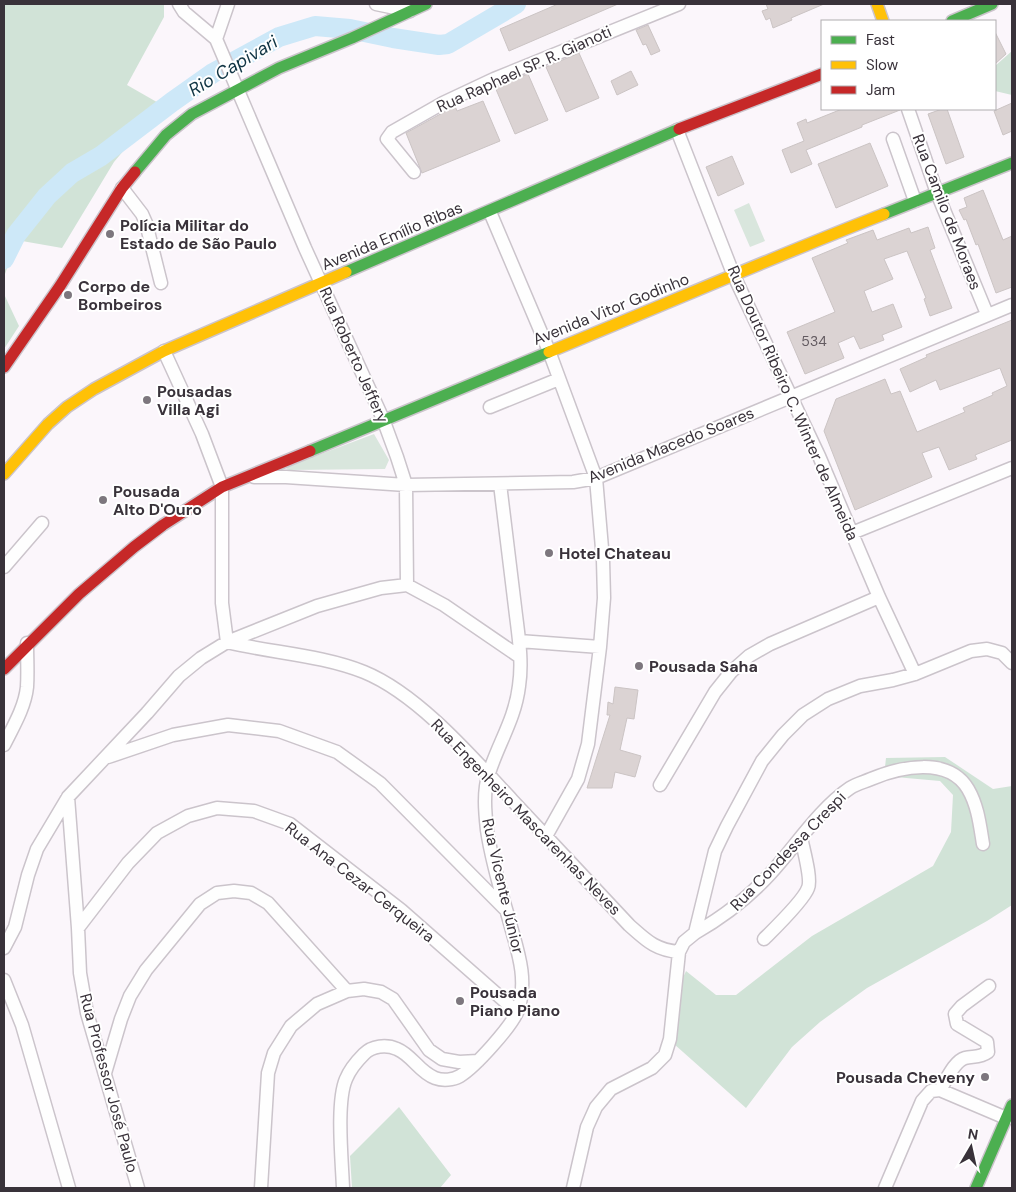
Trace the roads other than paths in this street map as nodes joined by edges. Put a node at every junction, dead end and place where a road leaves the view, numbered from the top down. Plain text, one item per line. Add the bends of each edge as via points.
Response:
1 (179, 4) edge
2 (228, 4) edge
3 (376, 4) edge
4 (426, 4) edge
5 (679, 4) edge
6 (878, 4) edge
7 (992, 4) edge
8 (410, 11) junction
9 (883, 20) edge
10 (954, 20) edge
11 (218, 43) junction
12 (821, 74) edge
13 (236, 85) junction
14 (908, 110) edge
15 (677, 130) junction
16 (893, 139) dead end
17 (1012, 163) edge
18 (414, 172) dead end
19 (122, 188) junction
20 (937, 193) junction
21 (915, 201) junction
22 (490, 212) junction
23 (734, 276) junction
24 (160, 283) dead end
25 (322, 283) junction
26 (1012, 305) edge
27 (987, 314) junction
28 (549, 351) junction
29 (164, 352) junction
30 (4, 367) edge
31 (559, 379) junction
32 (790, 397) junction
33 (490, 407) dead end
34 (384, 419) junction
35 (285, 462) junction
36 (1012, 468) edge
37 (4, 474) edge
38 (249, 477) junction
39 (286, 477) junction
40 (596, 478) junction
41 (500, 484) junction
42 (406, 485) junction
43 (222, 487) junction
44 (42, 523) dead end
45 (852, 533) junction
46 (4, 567) edge
47 (407, 585) junction
48 (879, 597) junction
49 (518, 641) junction
50 (227, 642) junction
51 (27, 643) junction
52 (600, 647) junction
53 (520, 657) junction
54 (1012, 663) edge
55 (4, 670) edge
56 (915, 674) junction
57 (4, 745) edge
58 (105, 758) junction
59 (488, 774) junction
60 (660, 785) dead end
61 (68, 797) junction
62 (546, 836) junction
63 (801, 837) junction
64 (984, 844) dead end
65 (506, 910) junction
66 (78, 928) junction
67 (695, 933) junction
68 (764, 939) dead end
69 (4, 948) edge
70 (679, 952) junction
71 (4, 980) edge
72 (989, 986) dead end
73 (347, 991) junction
74 (517, 1012) junction
75 (478, 1061) junction
76 (106, 1074) junction
77 (940, 1090) junction
78 (1012, 1105) edge
79 (1009, 1117) edge
80 (64, 1170) junction
81 (62, 1188) edge
82 (69, 1188) edge
83 (138, 1188) edge
84 (261, 1188) edge
85 (343, 1188) edge
86 (573, 1188) edge
87 (886, 1188) edge
88 (976, 1188) edge

1 - 11 street
2 - 11 street
3 - 8 street
4 - 8 street
5 - 18 street, Rua Raphael SP. R. Gianoti via 494,79 392,132 387,140
6 - 9 street
7 - 10 street
8 - 13 street
11 - 13 street, Rua Roberto Jeffery
12 - 15 street, Avenida Emílio Ribas
13 - 19 street via 166,135
13 - 25 street, Rua Roberto Jeffery
14 - 20 street, Rua Camilo de Moraes
15 - 22 street, Avenida Emílio Ribas
15 - 23 street, Rua Doutor Ribeiro C. Winter de Almeida
16 - 21 street
17 - 20 street, Avenida Vitor Godinho
19 - 24 street via 146,223
19 - 30 street
20 - 21 street, Avenida Vitor Godinho
20 - 27 street, Rua Camilo de Moraes
21 - 23 street, Avenida Vitor Godinho
22 - 25 street, Avenida Emílio Ribas
22 - 28 street
23 - 28 street, Avenida Vitor Godinho
23 - 32 street, Rua Doutor Ribeiro C. Winter de Almeida
25 - 29 street, Avenida Emílio Ribas
25 - 34 street, Rua Roberto Jeffery
26 - 27 street, Avenida Macedo Soares
27 - 32 street, Avenida Macedo Soares
28 - 31 street
28 - 34 street, Avenida Vitor Godinho
29 - 37 street, Avenida Emílio Ribas via 97,386 56,416
29 - 43 street via 202,434
31 - 33 street
31 - 40 street
32 - 40 street, Avenida Macedo Soares
32 - 45 street, Rua Doutor Ribeiro C. Winter de Almeida
34 - 35 street, Avenida Vitor Godinho
34 - 42 street, Rua Roberto Jeffery
35 - 38 street, Avenida Vitor Godinho
35 - 39 street
36 - 45 street
38 - 39 street, Avenida Macedo Soares
38 - 43 street, Avenida Vitor Godinho
39 - 42 street, Avenida Macedo Soares
40 - 41 street, Avenida Macedo Soares via 573,482
40 - 52 street via 604,598
41 - 42 street, Avenida Macedo Soares
41 - 49 street, Rua Vicente Júnior
42 - 47 street, Rua Roberto Jeffery
43 - 50 street via 222,603
43 - 51 street, Avenida Vitor Godinho via 194,503 105,572
44 - 46 street
45 - 48 street, Rua Doutor Ribeiro C. Winter de Almeida
47 - 50 street via 381,588 317,606
47 - 53 street via 444,604
48 - 56 street, Rua Doutor Ribeiro C. Winter de Almeida
48 - 60 street via 749,656 716,692
49 - 52 street
49 - 53 street, Rua Vicente Júnior
50 - 58 street via 179,676
50 - 59 street, Rua Engenheiro Mascarenhas Neves via 323,660 364,672 391,686 430,717
51 - 55 street, Avenida Vitor Godinho
51 - 57 street via 24,701
52 - 62 street via 588,744 578,779
53 - 59 street, Rua Vicente Júnior via 520,685 512,719
54 - 56 street via 1002,653 987,649 971,651
56 - 67 street via 860,686 828,699 802,715 783,735 762,761 715,851
58 - 61 street
58 - 65 street via 173,735 228,725 279,731 336,752 380,783
59 - 62 street, Rua Engenheiro Mascarenhas Neves
59 - 65 street, Rua Vicente Júnior via 487,832
61 - 66 street, Rua Professor José Paulo
61 - 69 street via 38,849 15,927
62 - 70 street, Rua Engenheiro Mascarenhas Neves via 629,925 653,946
63 - 64 street, Rua Condessa Crespi via 831,803 851,787 889,771 910,767 936,768 956,776 976,803
63 - 67 street, Rua Condessa Crespi via 737,906
63 - 68 street via 808,888
65 - 74 street, Rua Vicente Júnior via 522,968 523,987
66 - 74 street, Rua Ana Cezar Cerqueira via 128,863 157,833 188,816 217,808 254,811 290,824 401,910
66 - 76 street, Rua Professor José Paulo via 80,973 87,1013
67 - 70 street via 684,942
70 - 86 street via 670,1040 665,1055 652,1068 611,1090 596,1107 587,1127
71 - 80 street via 22,1025
72 - 77 street via 955,1014 957,1024 987,1042 988,1052 963,1058
73 - 75 street via 364,989 381,992 393,999 429,1050 442,1059
73 - 76 street via 268,903 251,893 217,893 200,904 146,970 130,996 120,1019
73 - 84 street via 317,1004 291,1026 274,1054 268,1073
74 - 75 street, Rua Vicente Júnior
75 - 85 street, Rua Vicente Júnior via 459,1076 448,1080 435,1079 396,1048 382,1046 369,1049 356,1061 346,1079 341,1103
76 - 83 street, Rua Professor José Paulo
77 - 79 street
77 - 87 street via 931,1091 922,1101
78 - 79 street
79 - 88 street
80 - 81 street
80 - 82 street

